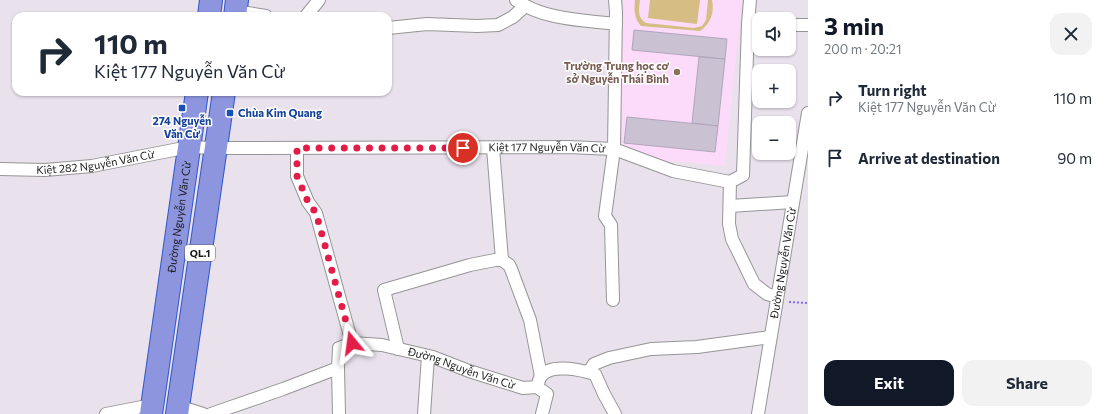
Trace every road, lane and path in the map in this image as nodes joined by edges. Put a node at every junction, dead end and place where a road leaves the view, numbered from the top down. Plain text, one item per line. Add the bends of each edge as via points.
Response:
1 (211, 0) edge
2 (319, 0) edge
3 (615, 0) edge
4 (750, 0) edge
5 (520, 3) edge
6 (236, 9) edge
7 (210, 12) edge
8 (249, 12) edge
9 (309, 12) edge
10 (752, 16) edge
11 (616, 24) junction
12 (796, 25) edge
13 (808, 25) edge
14 (392, 28) edge
15 (752, 39) edge
16 (196, 96) edge
17 (223, 96) edge
18 (808, 113) edge
19 (189, 147) junction
20 (215, 148) junction
21 (297, 148) junction
22 (493, 148) junction
23 (614, 148) junction
24 (0, 169) edge
25 (730, 182) junction
26 (793, 202) junction
27 (730, 206) junction
28 (502, 260) junction
29 (777, 297) junction
30 (613, 300) dead end
31 (808, 303) edge
32 (770, 337) junction
33 (352, 343) junction
34 (398, 349) junction
35 (428, 356) junction
36 (338, 368) junction
37 (589, 372) junction
38 (539, 382) junction
39 (152, 410) edge
40 (177, 410) edge
41 (106, 414) edge
42 (202, 414) edge
43 (211, 414) edge
44 (339, 414) edge
45 (424, 414) edge
46 (542, 414) edge
47 (615, 414) edge
48 (758, 414) edge

1 - 7 highway
2 - 9 street
3 - 11 street
4 - 10 street
5 - 11 street via 558,17
5 - 14 street via 513,17 498,25 426,24
6 - 8 street
11 - 23 street
12 - 13 street
15 - 25 street via 743,175
16 - 19 highway, Đường Nguyễn Văn Cừ / QL.1
17 - 20 highway, QL.1
18 - 26 street, Đường Nguyễn Văn Cừ
19 - 20 street, Kiệt 282 Nguyễn Văn Cừ
19 - 24 street, Kiệt 282 Nguyễn Văn Cừ via 92,166 44,170
19 - 39 highway, Đường Nguyễn Văn Cừ / QL.1
20 - 21 street, Kiệt 177 Nguyễn Văn Cừ
20 - 40 highway, QL.1
21 - 22 street, Kiệt 177 Nguyễn Văn Cừ
21 - 33 street via 297,176 308,202 316,213
22 - 23 street, Kiệt 177 Nguyễn Văn Cừ
22 - 28 street
23 - 25 street, Kiệt 177 Nguyễn Văn Cừ via 673,171
23 - 30 street via 605,216 611,225
25 - 27 street
26 - 27 street
26 - 29 street, Đường Nguyễn Văn Cừ
27 - 29 street via 729,224 732,239 754,284 767,294
28 - 34 street via 470,265 384,290
28 - 38 street via 511,269 525,304 533,332
29 - 31 path via 792,303
29 - 32 street, Đường Nguyễn Văn Cừ
32 - 37 street via 697,347 650,349 609,358 594,364
32 - 48 street, Đường Nguyễn Văn Cừ
33 - 34 street, Đường Nguyễn Văn Cừ
33 - 36 street via 339,348
34 - 35 street, Đường Nguyễn Văn Cừ
35 - 38 street, Đường Nguyễn Văn Cừ via 523,388
35 - 45 street
36 - 43 street
36 - 44 street
37 - 38 street, Đường Nguyễn Văn Cừ via 576,369 549,369
37 - 47 street via 595,374
38 - 46 street via 547,394
39 - 41 street
40 - 42 street

